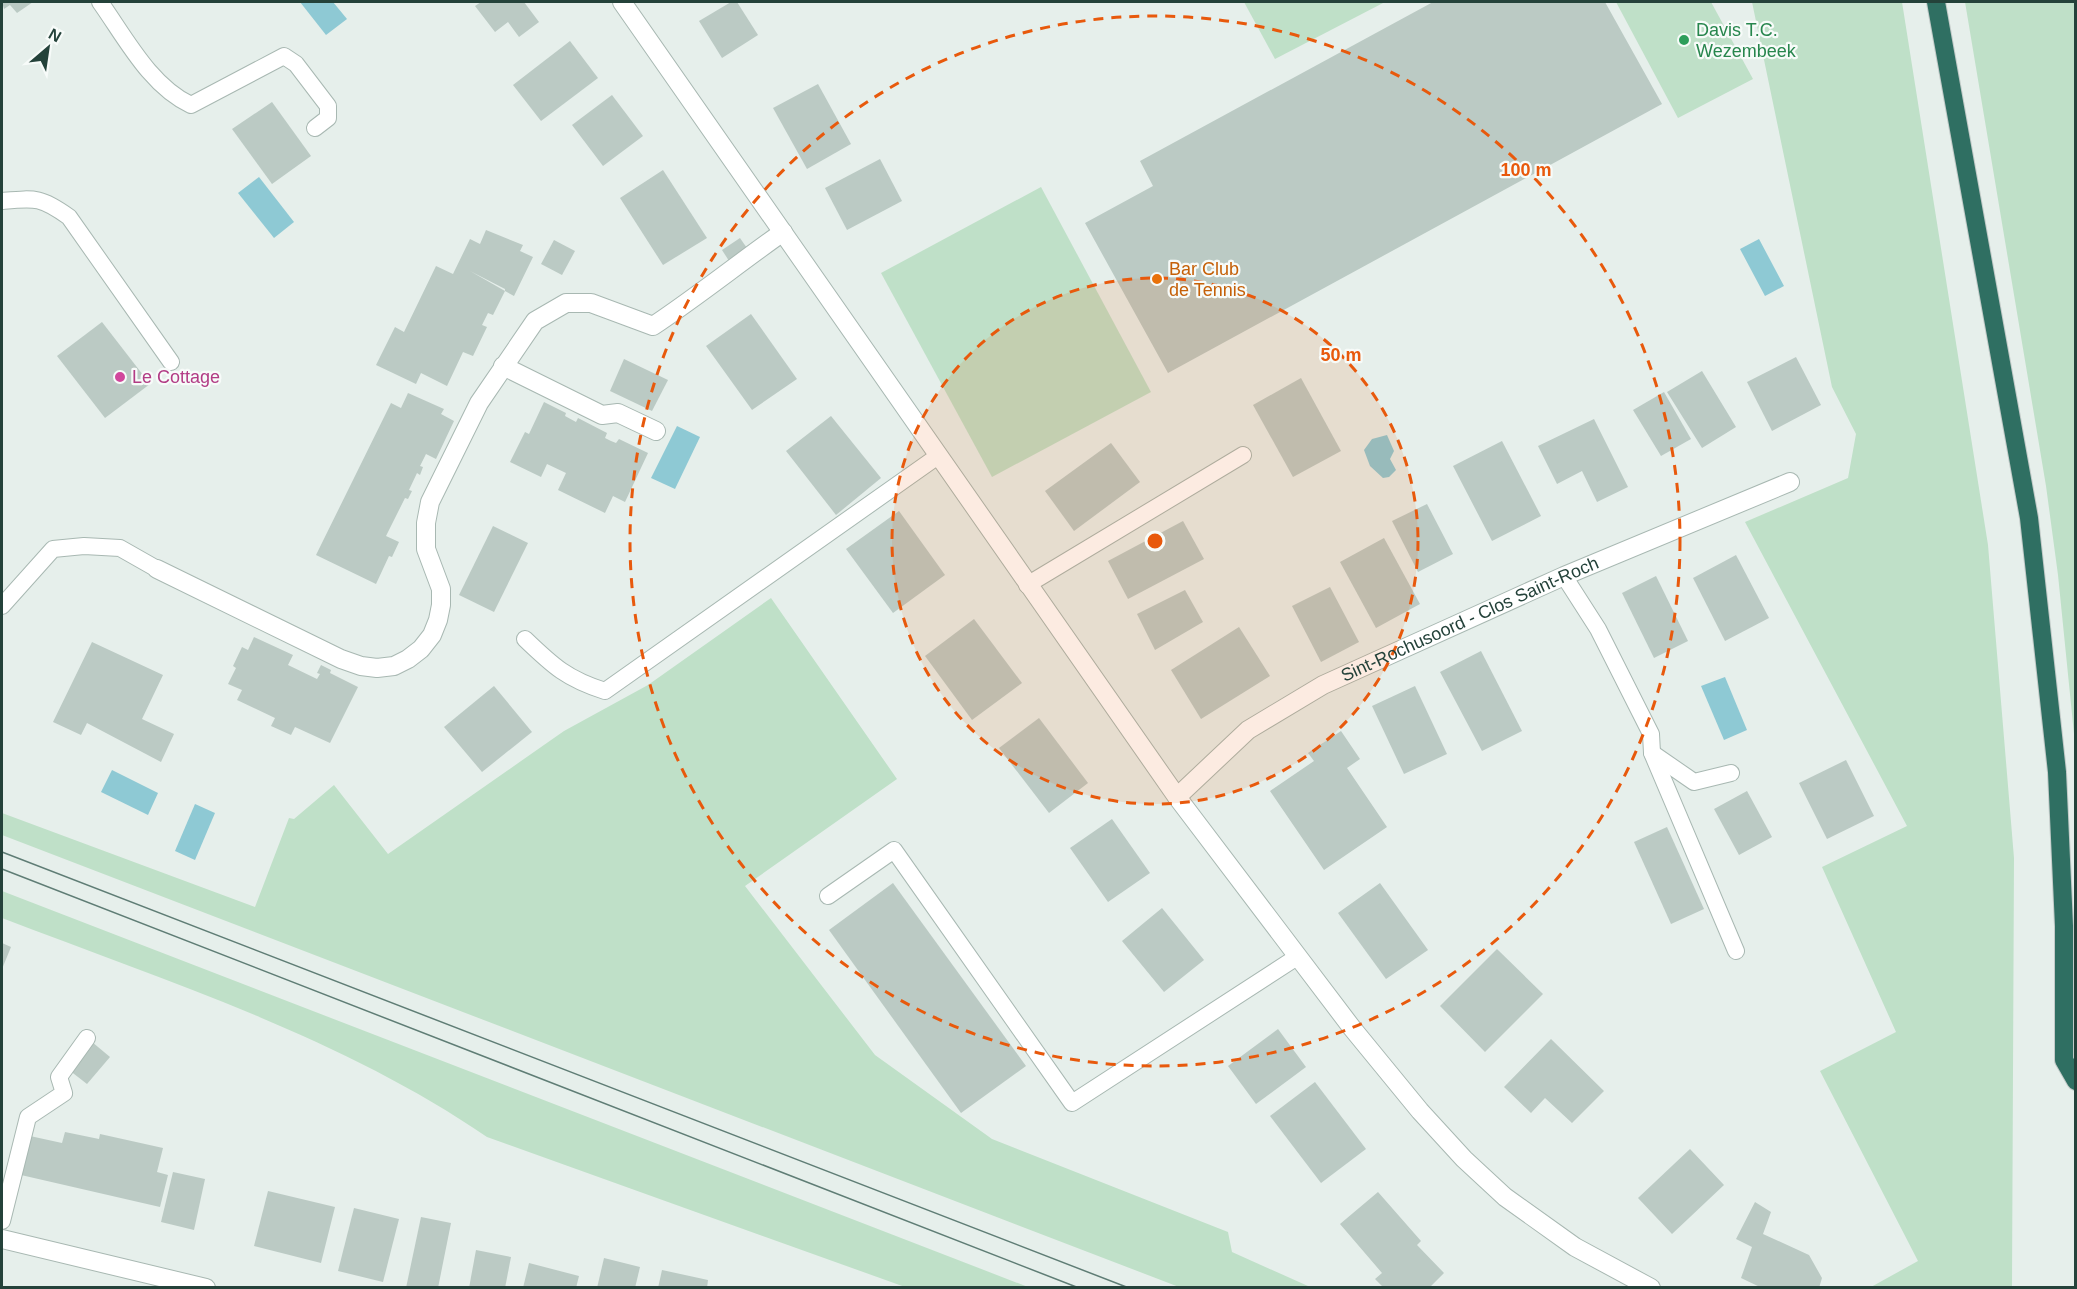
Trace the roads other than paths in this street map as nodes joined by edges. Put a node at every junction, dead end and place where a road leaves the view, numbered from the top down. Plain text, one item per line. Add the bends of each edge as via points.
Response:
1 (100, 2) edge
2 (622, 2) edge
3 (1936, 2) edge
4 (315, 128) dead end
5 (2, 201) edge
6 (783, 232) junction
7 (171, 362) dead end
8 (503, 366) junction
9 (656, 431) dead end
10 (1243, 454) dead end
11 (938, 456) junction
12 (1790, 482) dead end
13 (157, 569) joint
14 (1564, 576) junction
15 (1027, 585) junction
16 (2, 606) edge
17 (525, 639) dead end
18 (1652, 753) junction
19 (1731, 773) dead end
20 (1177, 797) junction
21 (828, 896) dead end
22 (1736, 951) dead end
23 (1297, 957) junction
24 (87, 1038) dead end
25 (2076, 1081) edge
26 (2, 1221) edge
27 (2, 1239) edge
28 (1631, 1283) edge
29 (206, 1287) edge
30 (1651, 1287) edge

1 - 4 lane via 155,79 191,105 284,56 296,64 328,106 328,118
2 - 6 street
3 - 25 highway via 2029,518 2057,772 2064,926 2064,1060
5 - 7 lane via 47,202 69,217
6 - 8 street via 653,326 591,303 566,303 534,321
6 - 11 street
8 - 9 street via 602,415 618,413
8 - 13 street via 479,404 430,502 426,549 441,589 441,605 432,635 408,659 377,669 360,666
10 - 15 lane
11 - 15 street
11 - 17 lane via 605,691 582,684 554,667
12 - 14 street, Sint-Rochusoord - Clos Saint-Roch
13 - 16 lane via 120,548 53,549
14 - 18 lane via 1598,628 1651,734
14 - 20 street, Sint-Rochusoord - Clos Saint-Roch via 1297,699 1248,730
15 - 20 street
18 - 19 lane via 1694,783
18 - 22 lane
20 - 23 street
21 - 23 lane via 894,850 1072,1103
23 - 28 street via 1420,1111 1464,1159 1543,1226
24 - 26 lane via 59,1077 63,1093 28,1117
27 - 29 street
28 - 30 street

